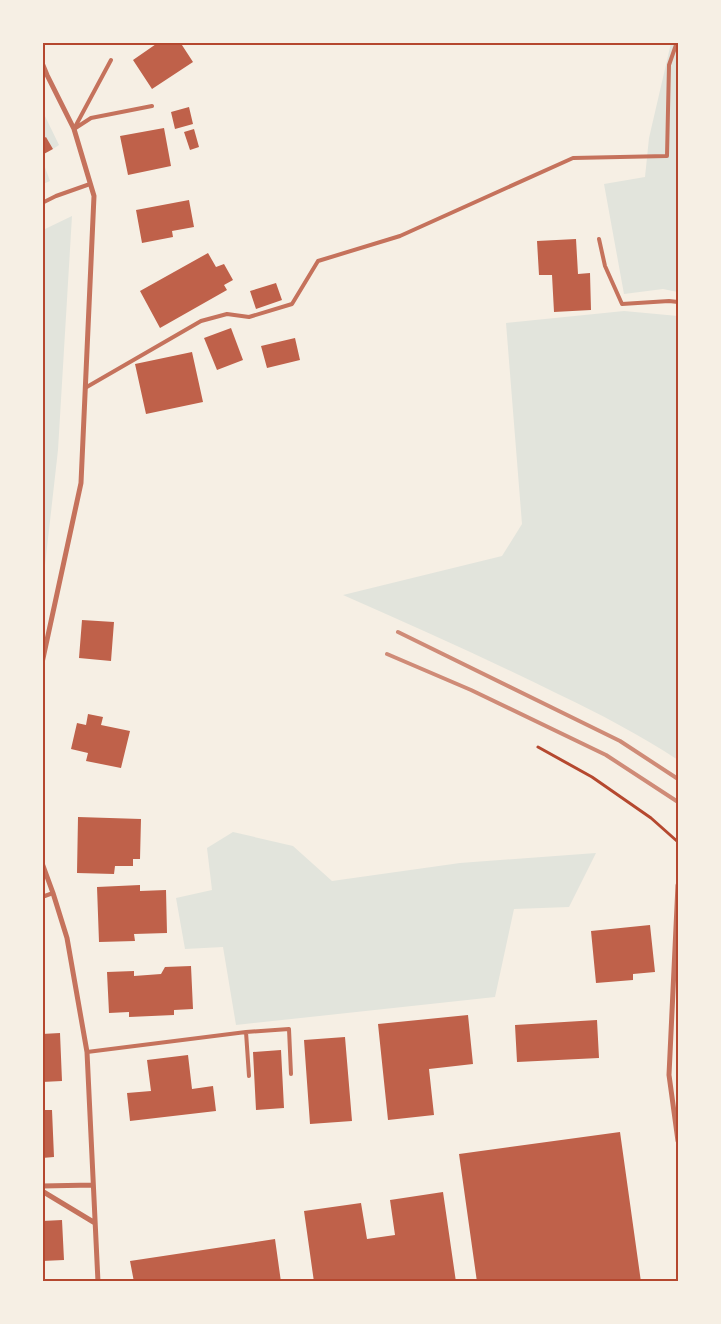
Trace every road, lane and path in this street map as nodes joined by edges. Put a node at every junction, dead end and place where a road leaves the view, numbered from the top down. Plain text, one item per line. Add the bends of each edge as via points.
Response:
1 (677, 42) edge
2 (111, 60) dead end
3 (42, 63) edge
4 (152, 106) dead end
5 (74, 129) junction
6 (90, 184) junction
7 (42, 203) edge
8 (599, 239) dead end
9 (678, 302) edge
10 (85, 388) junction
11 (42, 663) edge
12 (538, 747) dead end
13 (678, 842) edge
14 (42, 864) edge
15 (678, 885) edge
16 (54, 893) junction
17 (42, 897) edge
18 (246, 1032) junction
19 (87, 1052) junction
20 (291, 1074) dead end
21 (248, 1076) dead end
22 (678, 1141) edge
23 (93, 1185) junction
24 (42, 1186) edge
25 (42, 1191) edge
26 (95, 1223) junction
27 (98, 1282) edge

1 - 10 lane via 669,65 667,156 573,158 400,236 318,261 292,304 249,317 227,314 201,321
2 - 5 lane
3 - 5 street
4 - 5 lane via 91,118
5 - 6 street
6 - 7 lane
6 - 10 street via 94,196
8 - 9 lane via 605,266 622,304
10 - 11 street via 81,483
12 - 13 path via 592,777 651,818
14 - 16 street
15 - 22 street via 669,1074
16 - 17 lane
16 - 19 street via 68,938
18 - 19 lane
18 - 20 lane via 289,1029
18 - 21 lane
19 - 23 street
23 - 24 street
23 - 26 street
25 - 26 street
26 - 27 street

